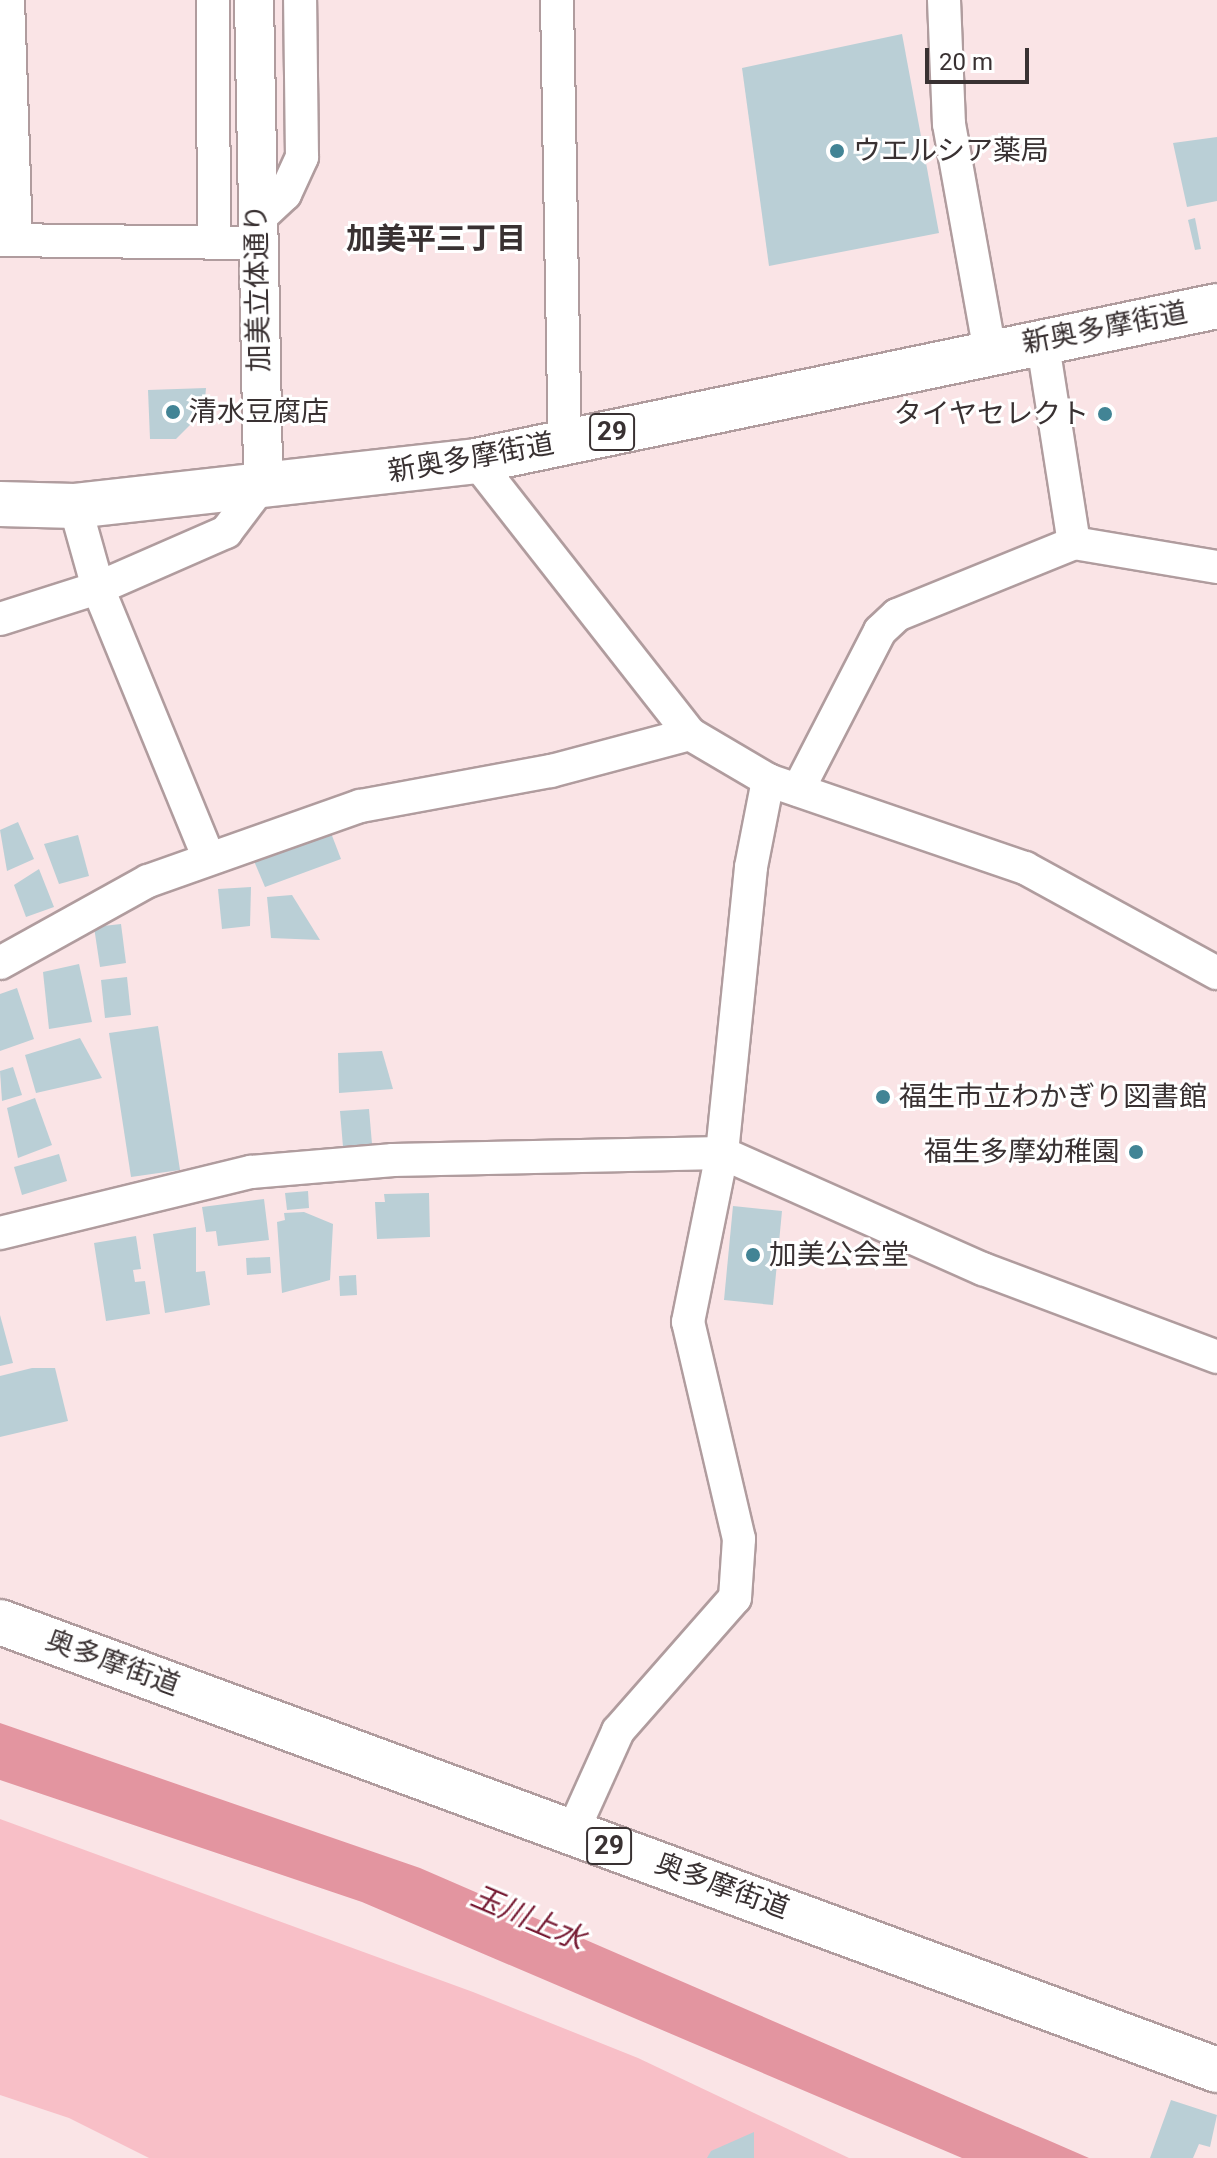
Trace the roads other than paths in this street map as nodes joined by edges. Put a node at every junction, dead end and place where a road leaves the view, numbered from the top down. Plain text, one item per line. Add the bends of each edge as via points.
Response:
1 (8, 0) edge
2 (213, 0) edge
3 (254, 0) edge
4 (300, 0) edge
5 (557, 0) edge
6 (944, 0) edge
7 (255, 218) junction
8 (8, 240) edge
9 (214, 243) junction
10 (1217, 306) edge
11 (1042, 339) junction
12 (990, 352) junction
13 (565, 442) junction
14 (476, 461) junction
15 (263, 483) junction
16 (0, 504) edge
17 (75, 506) junction
18 (1074, 543) junction
19 (1217, 567) edge
20 (98, 588) junction
21 (0, 619) edge
22 (690, 734) junction
23 (783, 785) junction
24 (209, 858) junction
25 (0, 963) edge
26 (1217, 973) edge
27 (722, 1153) junction
28 (0, 1233) edge
29 (1217, 1357) edge
30 (0, 1622) edge
31 (572, 1833) junction
32 (1217, 2070) edge

1 - 8 street
2 - 9 street
3 - 7 street, 加美立体通り
4 - 7 street via 302,157 285,194
5 - 13 street
6 - 12 street via 949,124
7 - 9 street
7 - 15 street, 加美立体通り
8 - 9 street
10 - 11 main road, 新奥多摩街道 / 29
11 - 12 main road, 新奥多摩街道 / 29
11 - 18 street
12 - 13 main road, 新奥多摩街道 / 29
13 - 14 main road, 新奥多摩街道 / 29
14 - 15 main road, 新奥多摩街道 / 29
14 - 22 street
15 - 17 main road, 新奥多摩街道 / 29
15 - 20 street via 226,532
16 - 17 main road, 新奥多摩街道 / 29
17 - 20 street
18 - 19 street
18 - 23 street via 897,615 880,631
20 - 21 street
20 - 24 street
22 - 23 street
22 - 24 street via 551,771 360,806
23 - 26 street via 1025,868
23 - 27 street via 751,867
24 - 25 street via 148,881
27 - 28 street via 393,1160 251,1172
27 - 29 street via 983,1269
27 - 31 street via 688,1322 739,1539 735,1598 618,1731
30 - 31 main road, 奥多摩街道 / 29
31 - 32 main road, 奥多摩街道 / 29

